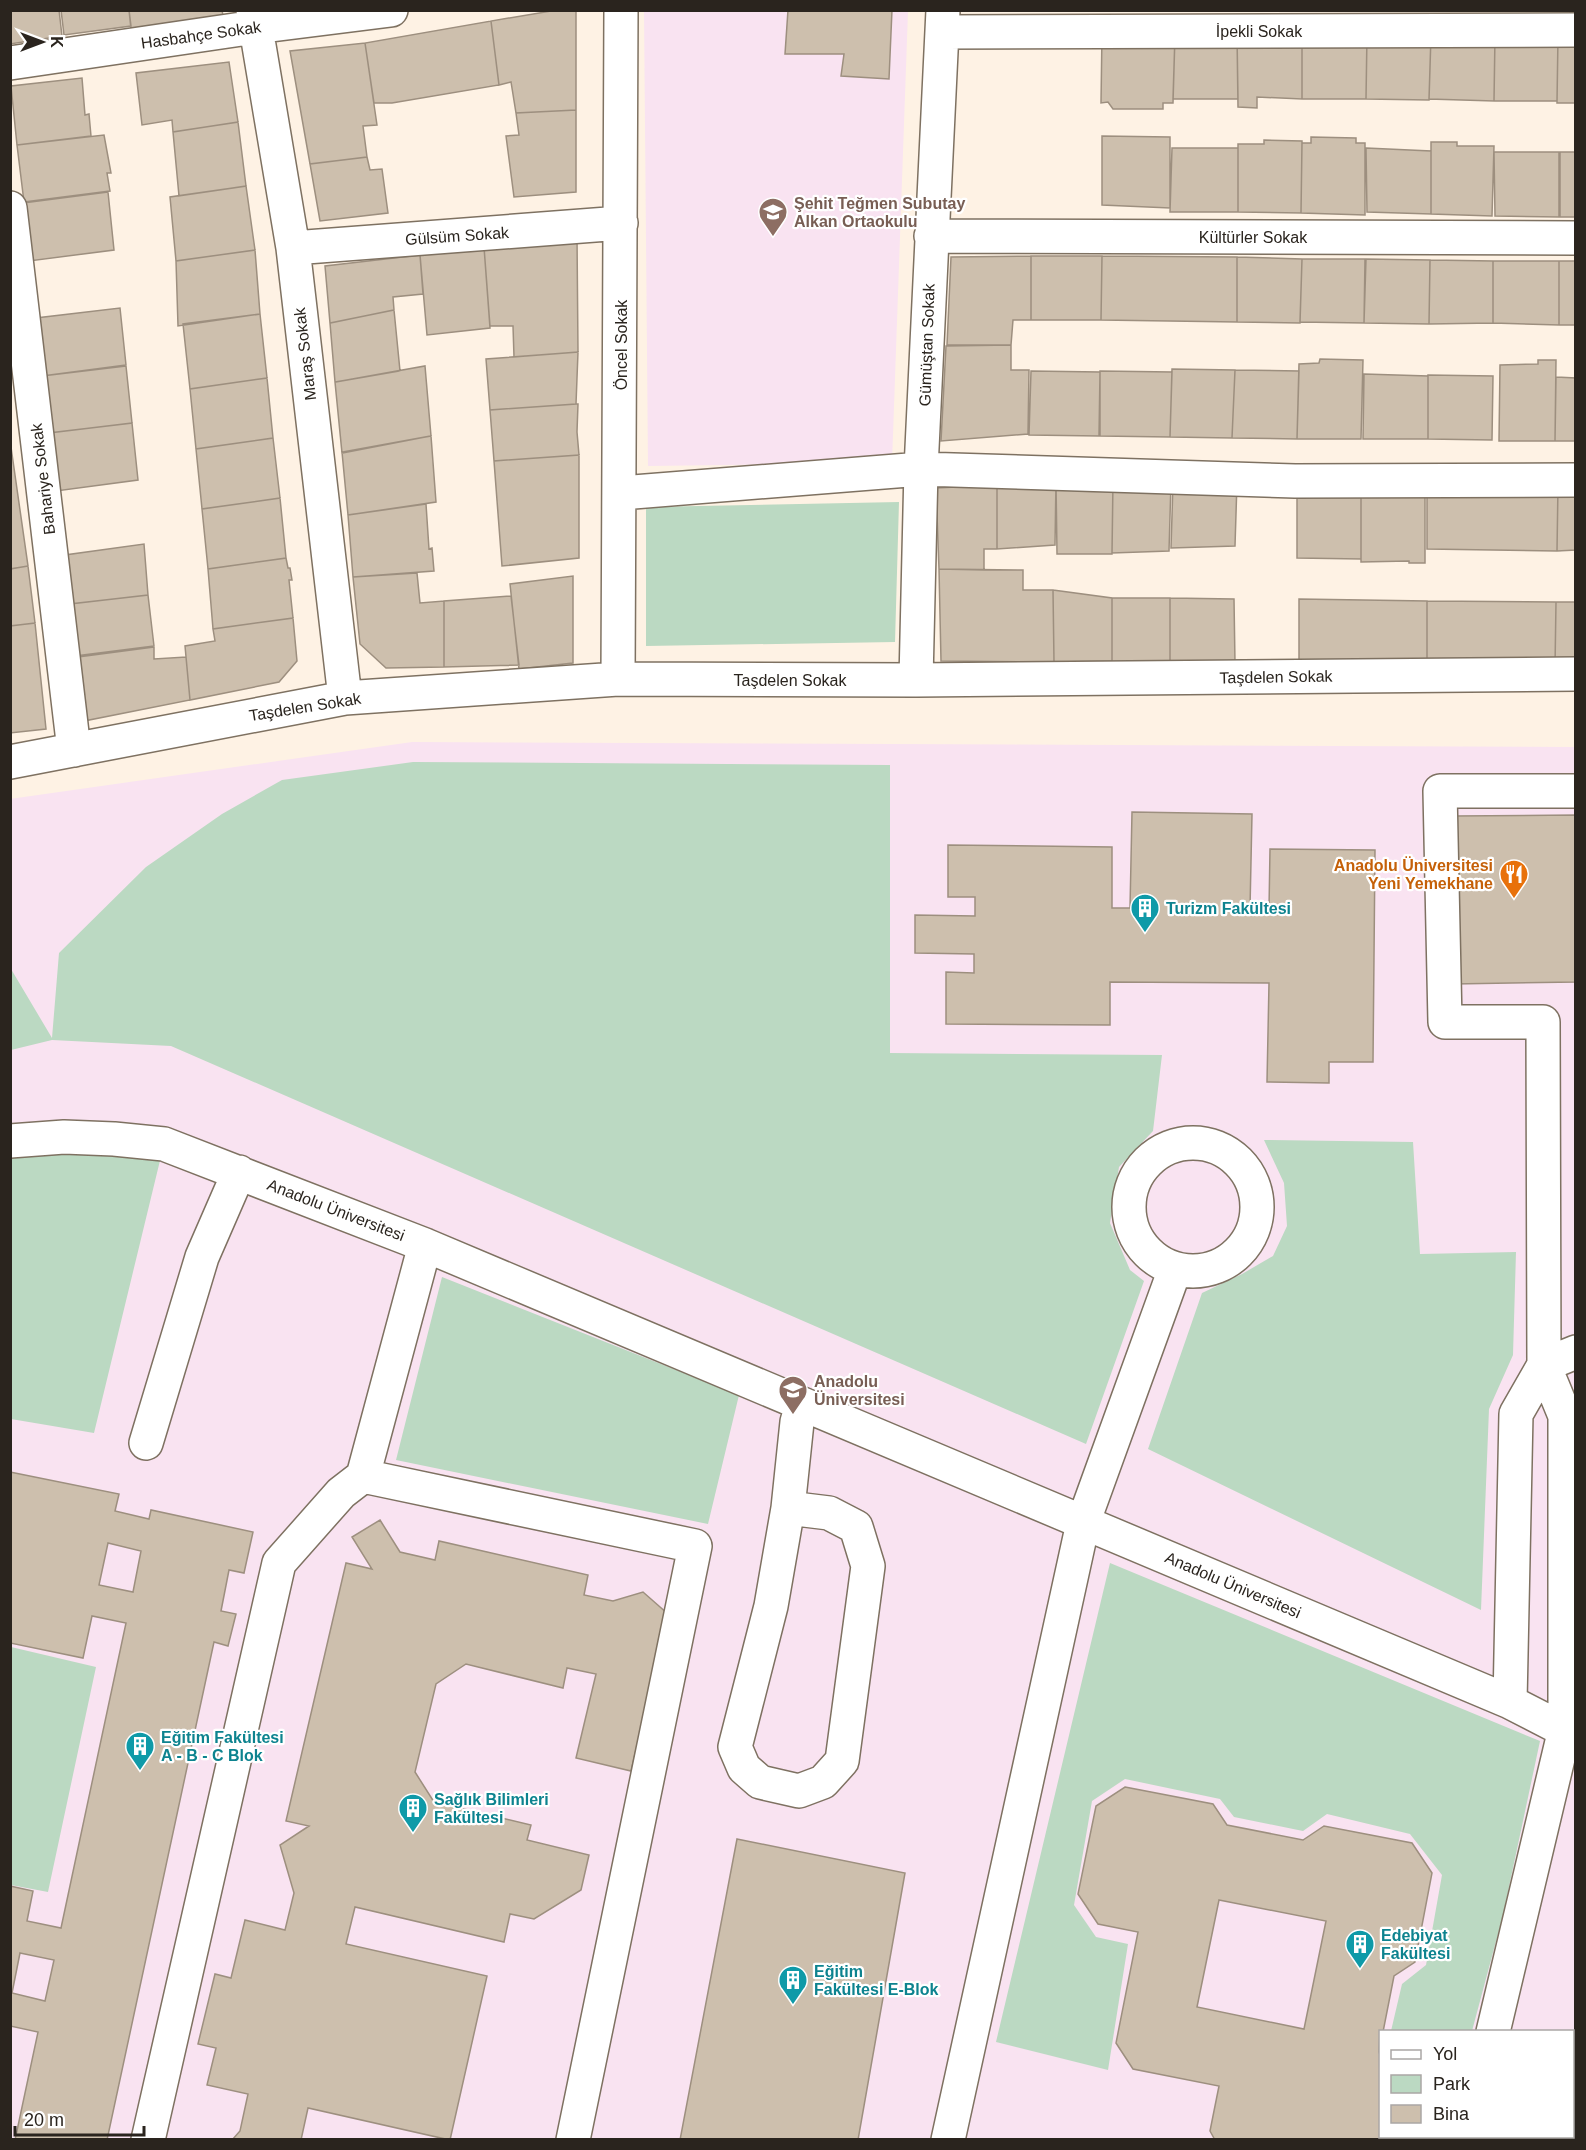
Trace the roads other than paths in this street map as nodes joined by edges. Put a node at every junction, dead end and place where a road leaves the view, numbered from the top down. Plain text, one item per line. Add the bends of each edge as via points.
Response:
1 (391, 10) edge
2 (621, 10) edge
3 (254, 19) edge
4 (943, 21) edge
5 (1575, 30) edge
6 (10, 63) edge
7 (10, 208) edge
8 (621, 223) junction
9 (932, 236) junction
10 (1575, 238) edge
11 (293, 248) junction
12 (921, 469) junction
13 (1575, 480) edge
14 (621, 493) junction
15 (1575, 674) edge
16 (618, 679) junction
17 (916, 680) junction
18 (345, 699) junction
19 (74, 750) junction
20 (10, 762) edge
21 (1575, 791) edge
22 (10, 1141) edge
23 (239, 1172) junction
24 (425, 1245) junction
25 (1175, 1269) dead end
26 (1575, 1352) edge
27 (1544, 1365) junction
28 (802, 1404) junction
29 (146, 1443) dead end
30 (363, 1476) junction
31 (788, 1508) junction
32 (1083, 1522) junction
33 (1510, 1702) junction
34 (1570, 1732) edge
35 (1493, 2030) edge
36 (148, 2139) edge
37 (573, 2139) edge
38 (948, 2139) edge

1 - 3 street, Hasbahçe Sokak
2 - 8 street, Öncel Sokak
3 - 6 street, Hasbahçe Sokak
3 - 11 street, Maraş Sokak
4 - 5 street, İpekli Sokak
4 - 9 street, Gümüştan Sokak
7 - 19 street, Bahariye Sokak
8 - 11 street, Gülsüm Sokak
8 - 14 street, Öncel Sokak
9 - 10 street, Kültürler Sokak
9 - 12 street, Gümüştan Sokak
11 - 18 street, Maraş Sokak
12 - 13 street via 1295,481
12 - 14 street
12 - 17 street, Gümüştan Sokak
14 - 16 street, Öncel Sokak
15 - 17 street, Taşdelen Sokak
16 - 17 street, Taşdelen Sokak
16 - 18 street, Taşdelen Sokak
18 - 19 street, Taşdelen Sokak
19 - 20 street, Taşdelen Sokak
21 - 27 street via 1440,791 1445,1022 1543,1022
22 - 23 street, Anadolu Üniversitesi via 114,1138 164,1143
23 - 24 street, Anadolu Üniversitesi
23 - 29 street via 202,1257
24 - 28 street, Anadolu Üniversitesi
24 - 30 street
25 - 32 street
26 - 27 street
27 - 33 street via 1516,1414
27 - 34 street via 1565,1416
28 - 31 street
28 - 32 street, Anadolu Üniversitesi
30 - 36 street via 341,1493 279,1563
30 - 37 street via 695,1546
31 - 31 street via 771,1606 735,1748 744,1768 760,1782 799,1791 823,1782 842,1761 868,1566 856,1527 829,1513
32 - 33 street, Anadolu Üniversitesi
32 - 38 street
33 - 34 street, Anadolu Üniversitesi
34 - 35 street

